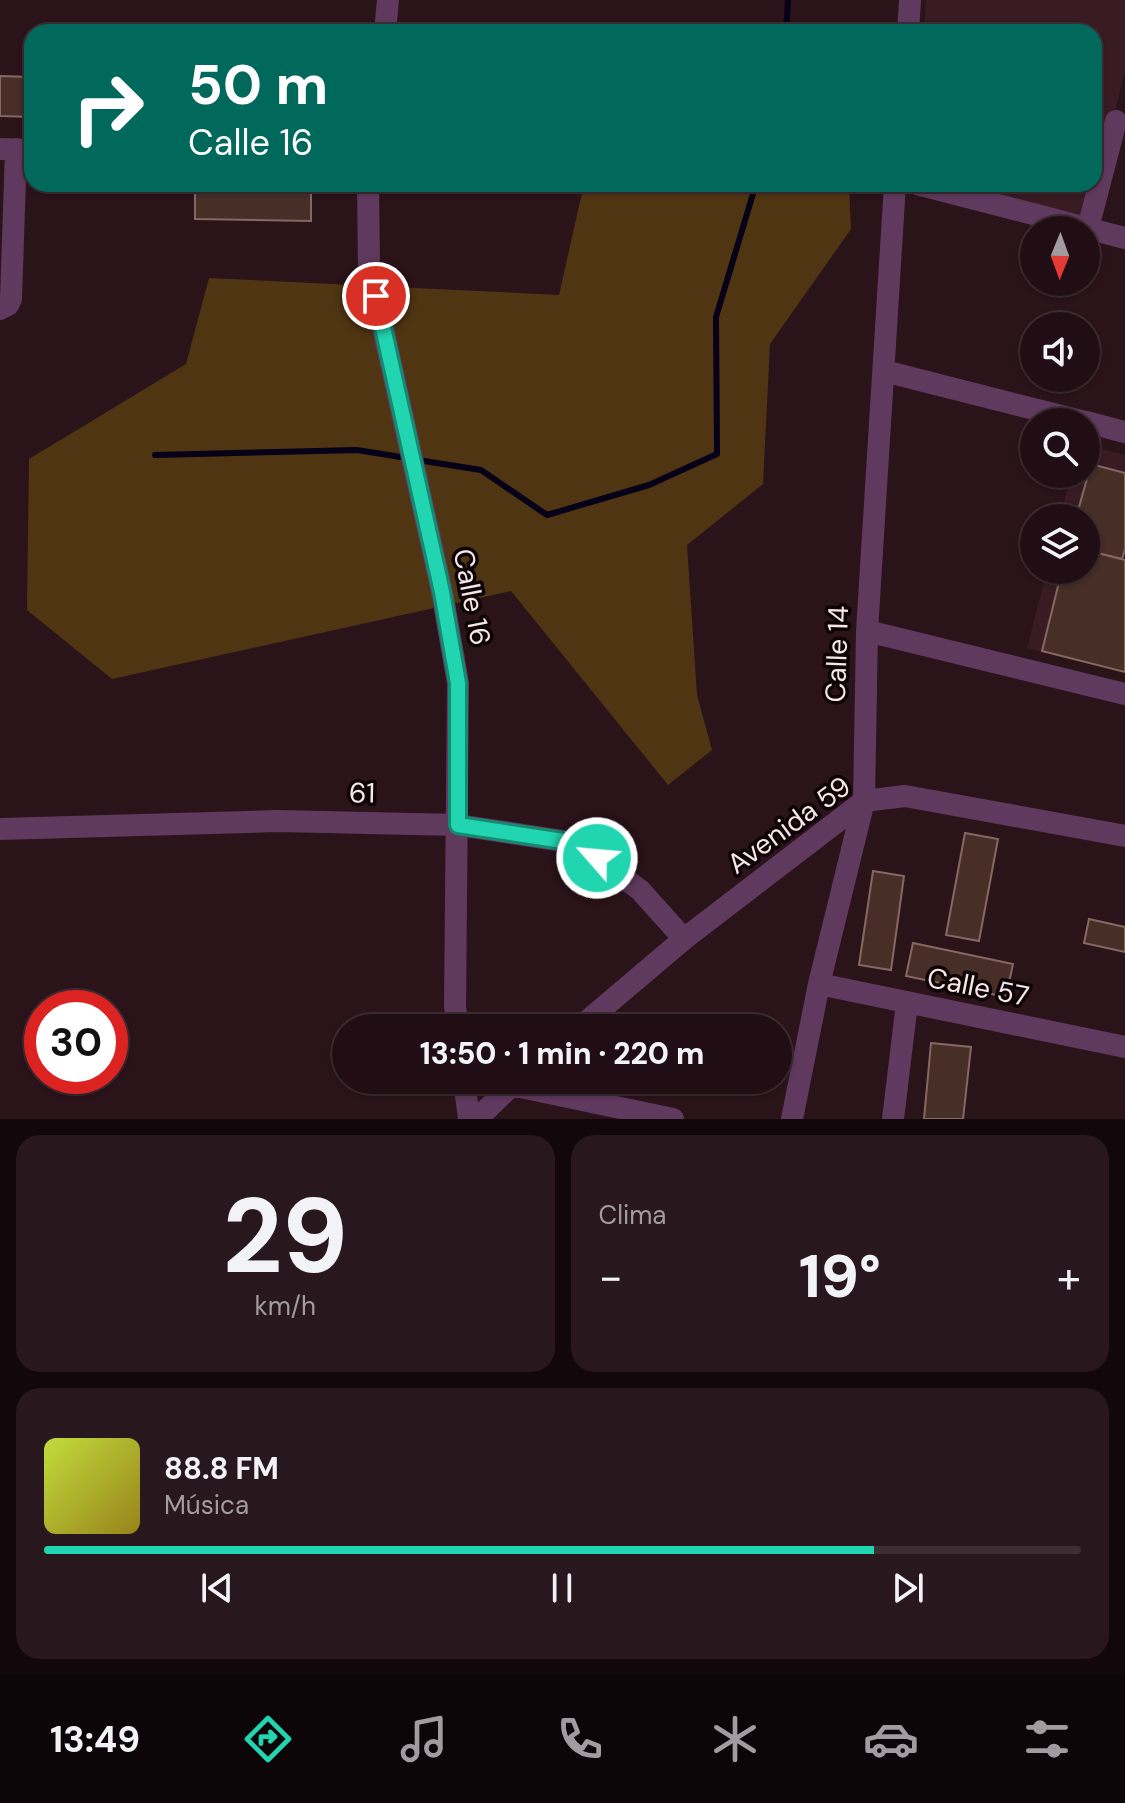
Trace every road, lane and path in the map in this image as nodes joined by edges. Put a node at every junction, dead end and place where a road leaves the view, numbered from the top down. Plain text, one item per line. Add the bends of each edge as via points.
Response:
1 (388, 0) edge
2 (910, 0) edge
3 (386, 24) edge
4 (908, 24) edge
5 (1116, 121) dead end
6 (16, 150) edge
7 (1102, 174) edge
8 (368, 192) edge
9 (895, 192) edge
10 (948, 192) edge
11 (1097, 192) edge
12 (1041, 216) edge
13 (1091, 216) edge
14 (1100, 231) edge
15 (1125, 238) edge
16 (0, 309) edge
17 (884, 371) junction
18 (1030, 408) edge
19 (1100, 426) edge
20 (1125, 432) edge
21 (867, 631) junction
22 (1125, 694) edge
23 (864, 801) junction
24 (458, 825) junction
25 (0, 829) edge
26 (1124, 831) edge
27 (684, 939) junction
28 (819, 984) junction
29 (907, 1003) junction
30 (456, 1014) edge
31 (596, 1014) edge
32 (1125, 1047) edge
33 (466, 1094) edge
34 (502, 1094) edge
35 (566, 1094) edge
36 (469, 1119) edge
37 (477, 1119) edge
38 (673, 1119) edge
39 (792, 1119) edge
40 (893, 1119) edge

1 - 3 street
2 - 4 street
5 - 7 street
6 - 16 street via 11,299
8 - 24 street, Calle 16 via 369,266 458,683
9 - 17 street, Calle 14
10 - 12 street
11 - 13 street
14 - 15 street
17 - 18 street
17 - 21 street, Calle 14
19 - 20 street
21 - 22 street
21 - 23 street, Calle 14
23 - 26 street, Avenida 59 via 905,796
23 - 27 street, Avenida 59
23 - 28 street, Calle 14
24 - 25 street, 61 via 278,821
24 - 27 street, 61 via 576,843 640,890
24 - 30 street, Calle 16
27 - 31 street, Avenida 59
28 - 29 street, Calle 57
28 - 39 street, Calle 14
29 - 32 street, Calle 57
29 - 40 street
33 - 36 street
34 - 37 street
35 - 38 street

